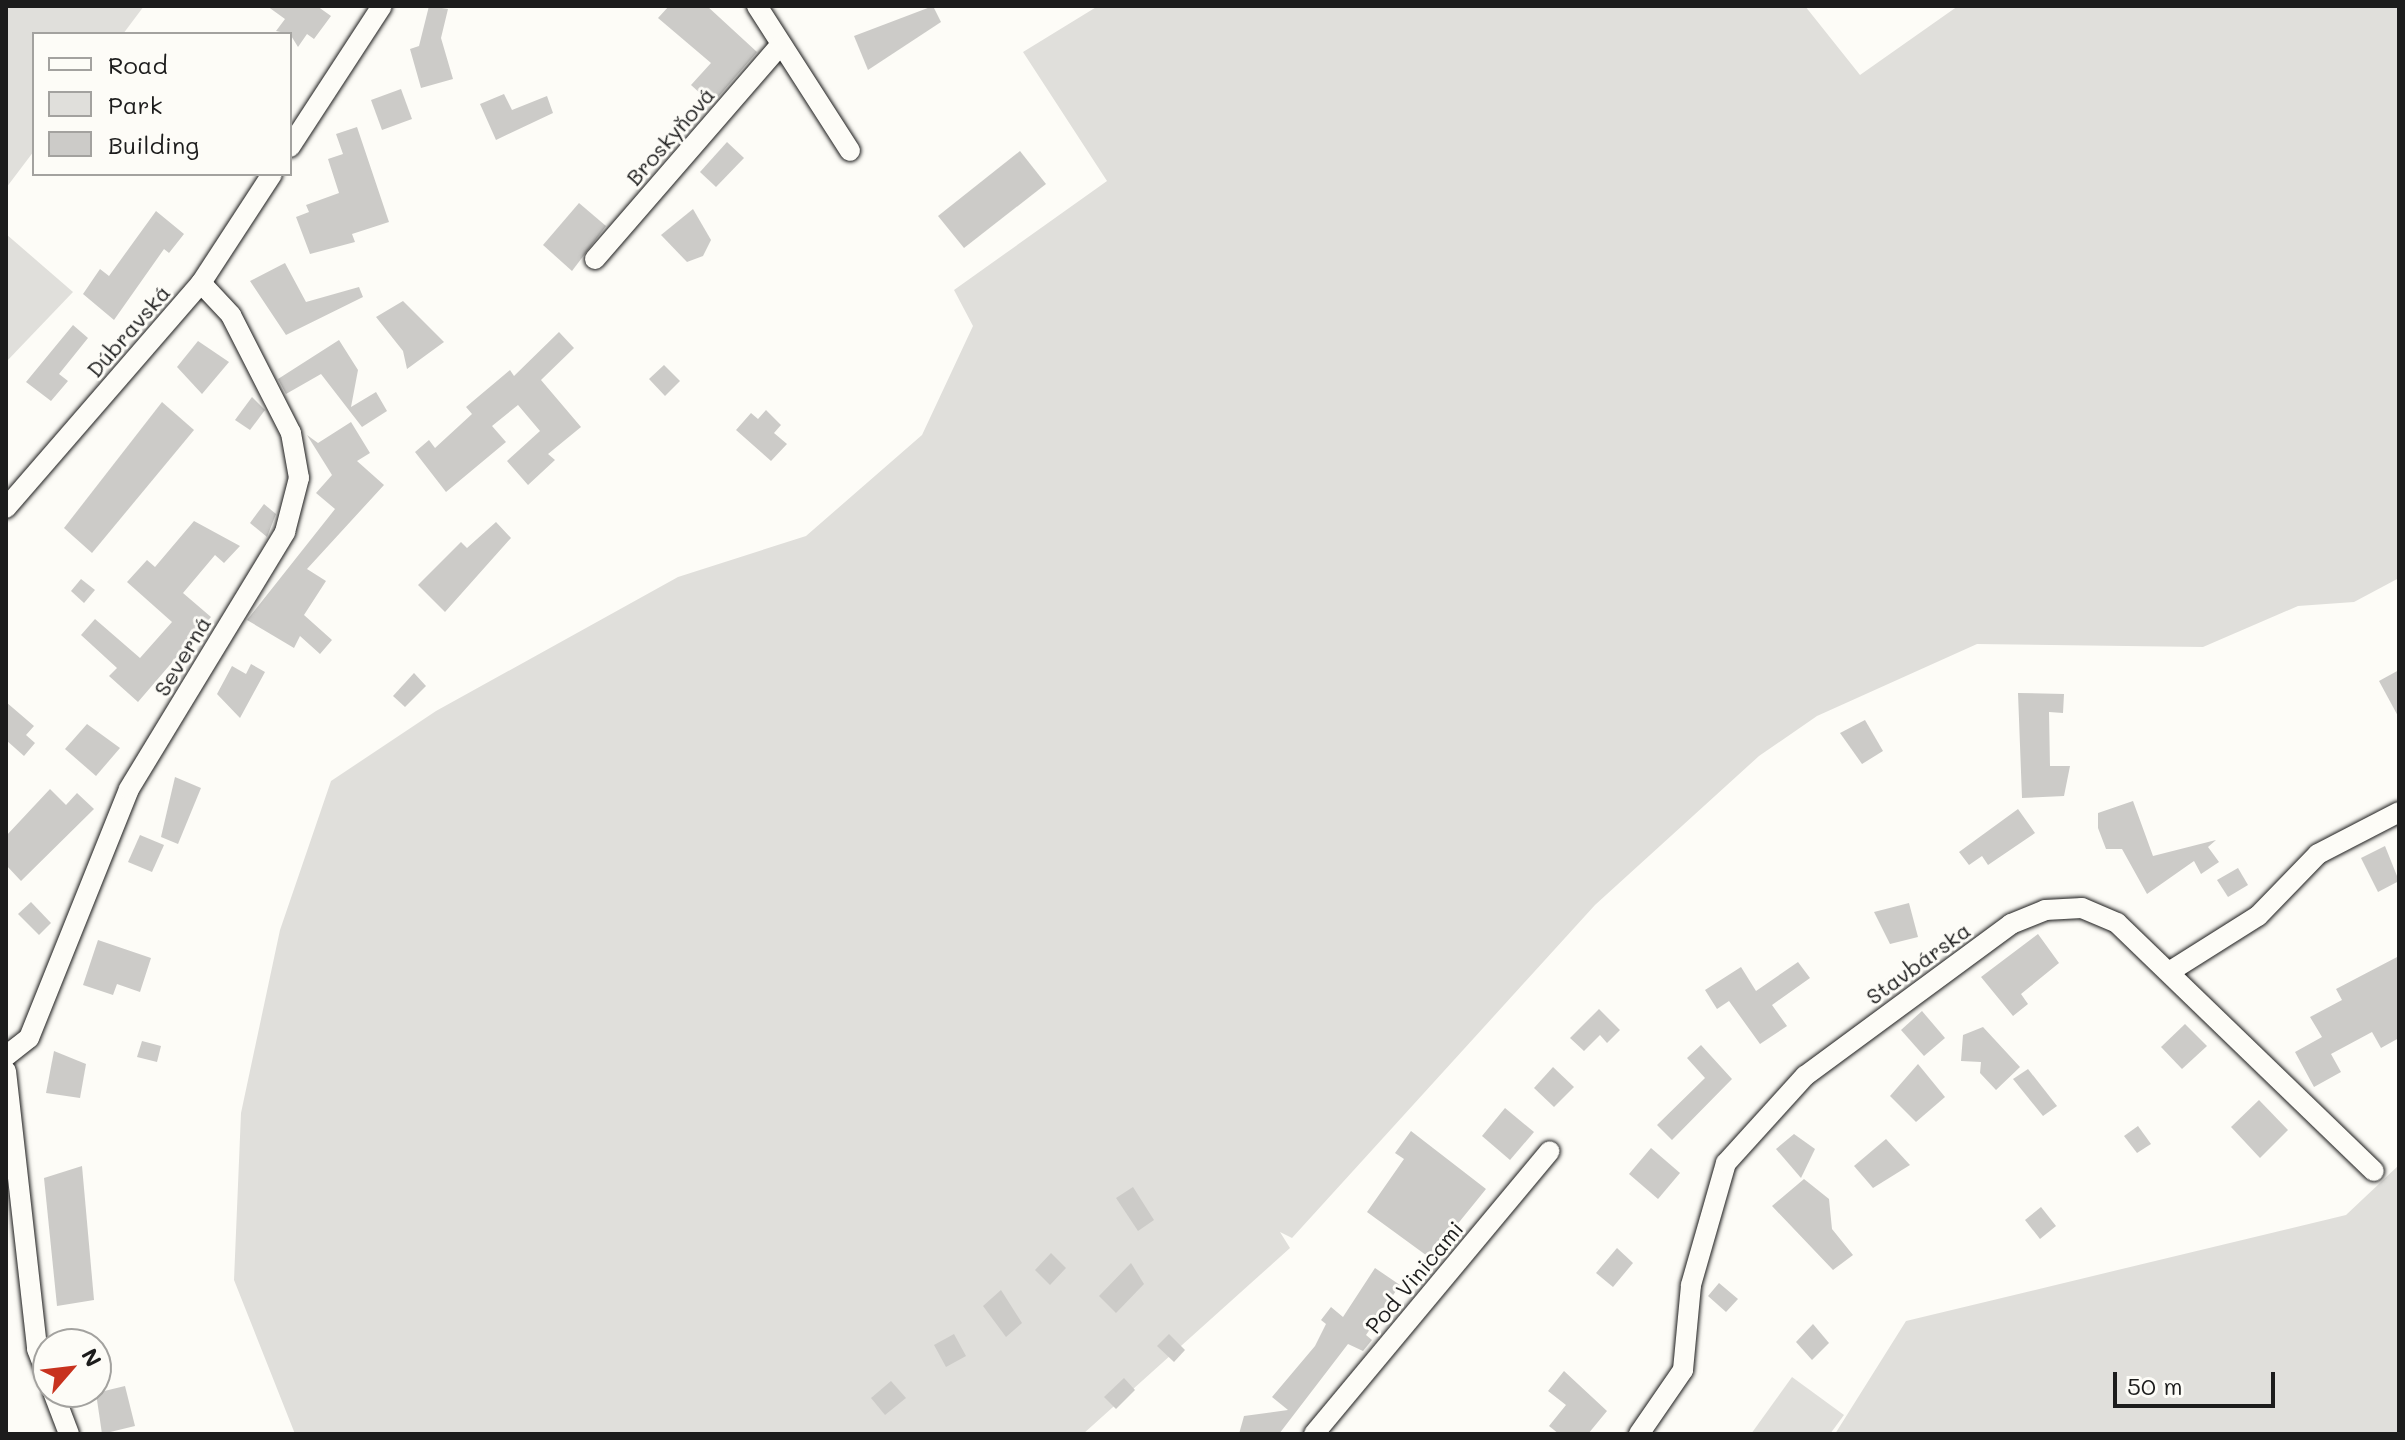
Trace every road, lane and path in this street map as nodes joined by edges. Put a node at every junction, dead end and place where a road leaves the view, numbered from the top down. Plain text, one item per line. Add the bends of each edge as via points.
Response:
1 (382, 6) edge
2 (757, 6) edge
3 (781, 44) junction
4 (292, 144) edge
5 (850, 151) dead end
6 (271, 176) edge
7 (595, 259) dead end
8 (201, 283) junction
9 (6, 508) edge
10 (2399, 812) edge
11 (2169, 972) junction
12 (6, 1056) edge
13 (6, 1071) edge
14 (1550, 1151) dead end
15 (2374, 1171) dead end
16 (35, 1328) edge
17 (59, 1408) edge
18 (69, 1434) edge
19 (1314, 1434) edge
20 (1639, 1434) edge

1 - 4 street
2 - 3 street
3 - 5 street
3 - 7 street, Broskyňová
6 - 8 street, Dúbravská
8 - 9 street, Dúbravská
8 - 12 street, Severná via 231,315 291,433 299,478 289,519 129,789 29,1038
10 - 11 street via 2318,854 2258,916
11 - 15 street, Stavbárska
11 - 20 street, Stavbárska via 2117,923 2082,908 2045,910 2011,924 1805,1076 1726,1163 1691,1285 1683,1370
13 - 16 street
14 - 19 street, Pod Vinicami
17 - 18 street

